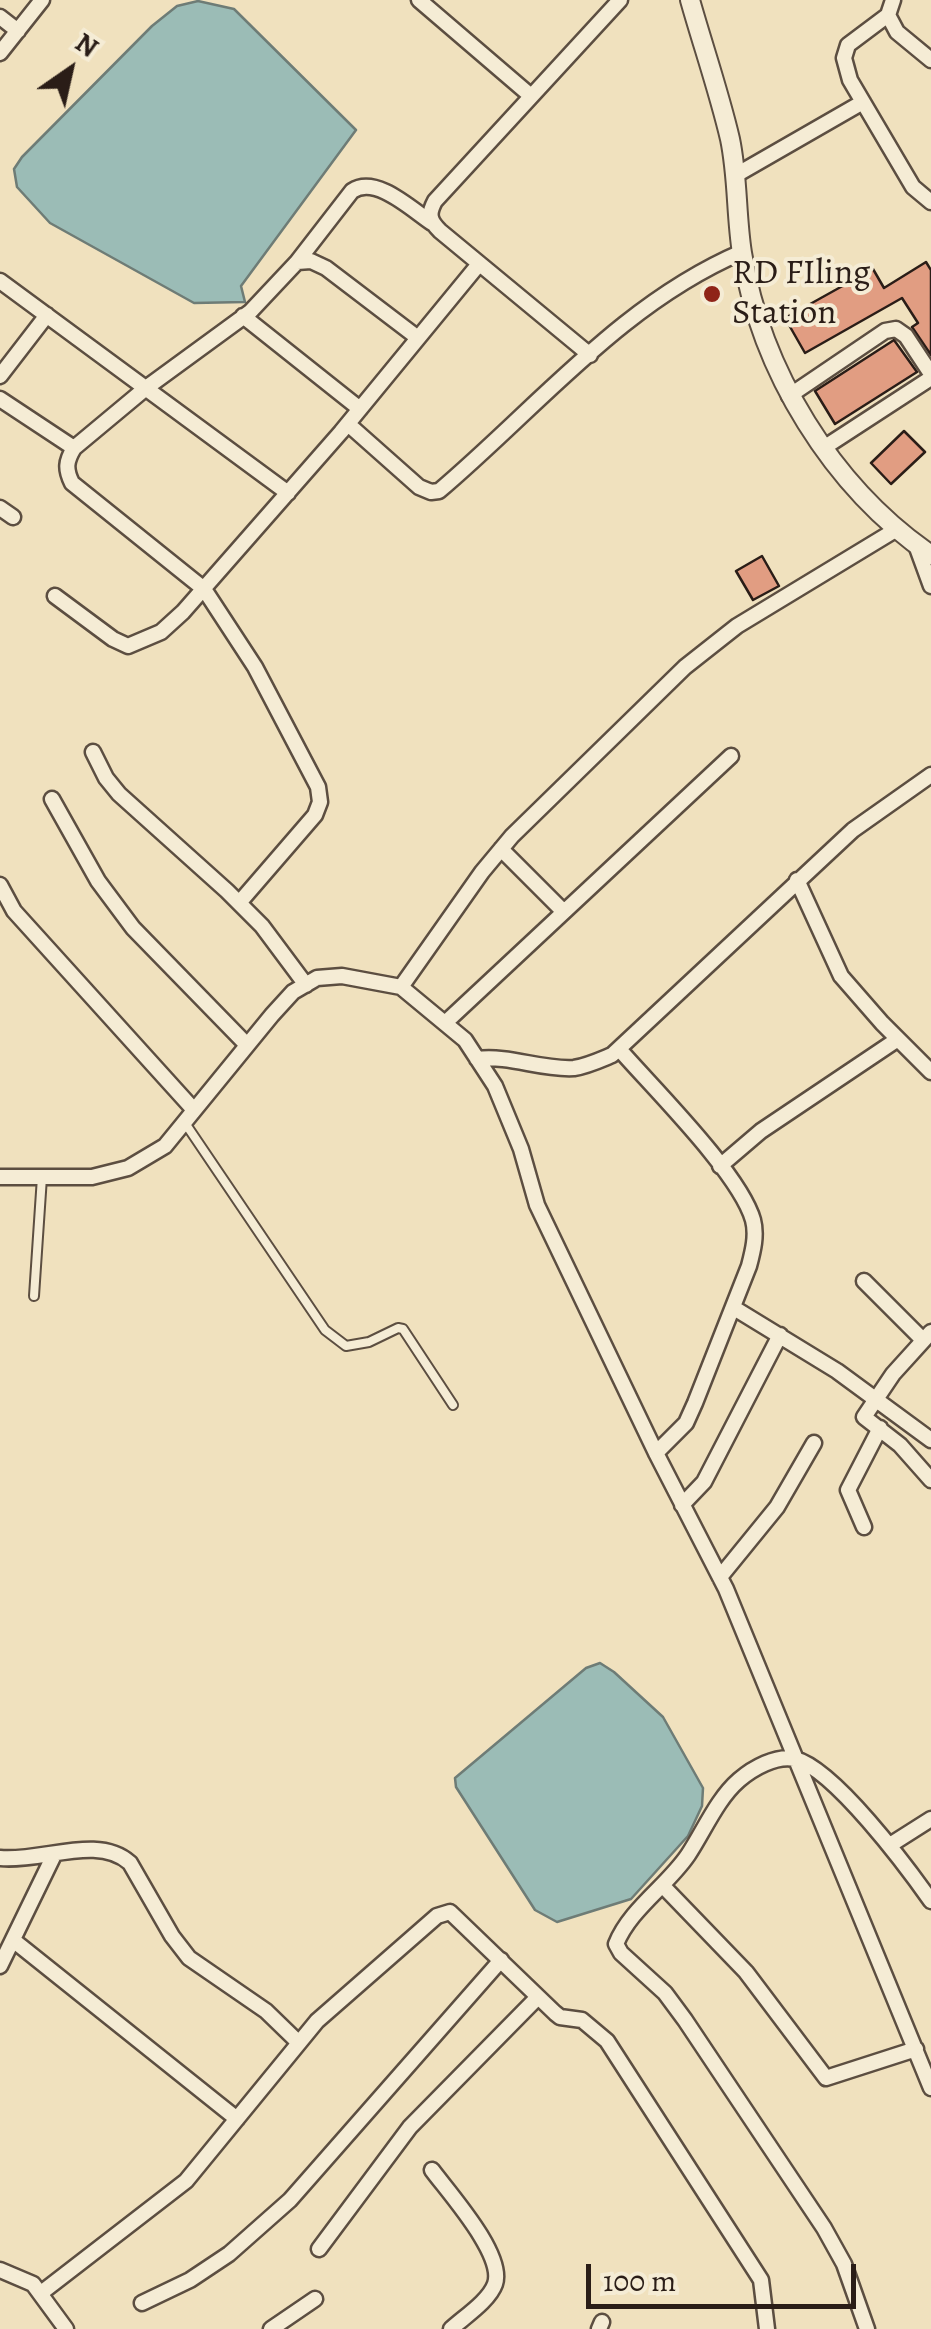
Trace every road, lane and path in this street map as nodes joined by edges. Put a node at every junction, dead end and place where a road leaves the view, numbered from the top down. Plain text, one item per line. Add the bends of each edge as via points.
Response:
1 (42, 0) edge
2 (419, 0) edge
3 (620, 0) edge
4 (690, 0) edge
5 (891, 7) edge
6 (0, 17) edge
7 (18, 30) junction
8 (0, 54) edge
9 (931, 60) edge
10 (531, 96) junction
11 (864, 102) junction
12 (736, 175) junction
13 (931, 202) edge
14 (432, 222) junction
15 (742, 252) junction
16 (297, 262) junction
17 (479, 264) junction
18 (0, 281) edge
19 (47, 315) junction
20 (244, 316) junction
21 (418, 338) junction
22 (590, 355) junction
23 (0, 376) edge
24 (931, 376) edge
25 (146, 388) junction
26 (789, 396) junction
27 (0, 399) edge
28 (360, 409) junction
29 (348, 424) junction
30 (825, 447) junction
31 (74, 448) junction
32 (288, 493) junction
33 (0, 508) edge
34 (13, 517) dead end
35 (897, 529) junction
36 (924, 550) edge
37 (931, 586) edge
38 (204, 589) junction
39 (54, 596) dead end
40 (93, 752) dead end
41 (731, 756) dead end
42 (931, 775) edge
43 (52, 799) dead end
44 (501, 849) junction
45 (797, 880) junction
46 (0, 885) edge
47 (240, 904) junction
48 (564, 910) junction
49 (306, 985) junction
50 (401, 987) junction
51 (445, 1023) junction
52 (898, 1039) junction
53 (247, 1045) junction
54 (620, 1050) junction
55 (477, 1059) junction
56 (931, 1072) edge
57 (190, 1116) junction
58 (720, 1166) junction
59 (42, 1177) junction
60 (0, 1178) edge
61 (864, 1282) dead end
62 (34, 1296) dead end
63 (734, 1308) junction
64 (780, 1335) junction
65 (927, 1336) edge
66 (875, 1398) junction
67 (453, 1406) dead end
68 (880, 1428) junction
69 (931, 1440) edge
70 (814, 1443) dead end
71 (656, 1453) junction
72 (931, 1480) edge
73 (682, 1504) junction
74 (864, 1527) dead end
75 (720, 1577) junction
76 (794, 1758) junction
77 (931, 1819) edge
78 (890, 1844) junction
79 (54, 1855) junction
80 (0, 1858) edge
81 (662, 1886) junction
82 (931, 1902) edge
83 (12, 1940) junction
84 (501, 1960) junction
85 (0, 1966) edge
86 (538, 1997) junction
87 (299, 2042) junction
88 (916, 2050) junction
89 (931, 2088) edge
90 (237, 2119) junction
91 (432, 2170) dead end
92 (319, 2248) dead end
93 (0, 2270) edge
94 (41, 2293) junction
95 (315, 2299) dead end
96 (142, 2303) dead end
97 (66, 2329) edge
98 (271, 2329) edge
99 (451, 2329) edge
100 (766, 2329) edge
101 (867, 2329) edge

1 - 7 street
2 - 10 street
3 - 10 street
4 - 12 street
5 - 9 street via 897,32
5 - 11 street via 848,45 844,58
6 - 7 street
7 - 8 street
10 - 14 street via 435,201
11 - 12 street
11 - 13 street via 914,187
12 - 15 street
14 - 16 street via 361,184
14 - 17 street
15 - 22 street via 675,285
15 - 26 street via 754,306
16 - 20 street
16 - 21 street via 326,268
17 - 21 street
17 - 22 street
18 - 19 street
19 - 23 street
19 - 25 street
20 - 25 street
20 - 28 street
21 - 28 street
22 - 29 street via 439,492 419,487
24 - 26 street via 896,329
24 - 30 street
25 - 31 street
25 - 32 street
26 - 30 street
27 - 31 street
28 - 29 street
29 - 32 street
30 - 35 street
31 - 38 street via 66,472 72,483
32 - 38 street
33 - 34 street
35 - 36 street
35 - 44 street via 737,626 685,667
36 - 37 street
38 - 39 street via 161,632 128,646
38 - 47 street via 263,682 312,773 320,802
40 - 47 street via 120,794
41 - 48 street
42 - 45 street
43 - 53 street via 133,928
44 - 48 street
44 - 50 street
45 - 52 street via 841,976
45 - 54 street
46 - 57 street via 14,911
47 - 49 street
48 - 51 street
49 - 50 street via 342,976
49 - 53 street
50 - 51 street
51 - 55 street
52 - 56 street
52 - 58 street
53 - 57 street
54 - 55 street via 574,1068 501,1056
54 - 58 street
55 - 71 street via 495,1086 538,1204
57 - 59 street via 164,1146 128,1168 92,1177
57 - 67 lane via 325,1330 346,1346 404,1329
58 - 63 street via 754,1224
59 - 60 street
59 - 62 lane
61 - 65 street
63 - 64 street
63 - 71 street via 686,1423
64 - 66 street
64 - 73 street via 704,1482
65 - 66 street
66 - 68 street via 864,1417
66 - 69 street
68 - 72 street
68 - 74 street via 848,1490
70 - 75 street via 778,1507
71 - 73 street
73 - 75 street
75 - 76 street
76 - 78 street
76 - 81 street via 765,1764 737,1782
76 - 88 street
77 - 78 street
78 - 82 street
79 - 80 street
79 - 83 street
79 - 87 street via 99,1849 122,1855 189,1958
81 - 88 street via 746,1972 826,2078
81 - 101 street via 618,1938 617,1949 685,2020 824,2228
83 - 85 street
83 - 90 street
84 - 86 street
84 - 87 street via 456,1916 443,1912
84 - 96 street via 290,2200 229,2254
86 - 92 street via 410,2127
86 - 100 street via 606,2041 761,2280
87 - 90 street
88 - 89 street
90 - 94 street via 186,2181
91 - 99 street via 488,2248 496,2274 490,2292
93 - 94 street via 22,2276
94 - 97 street
95 - 98 street

